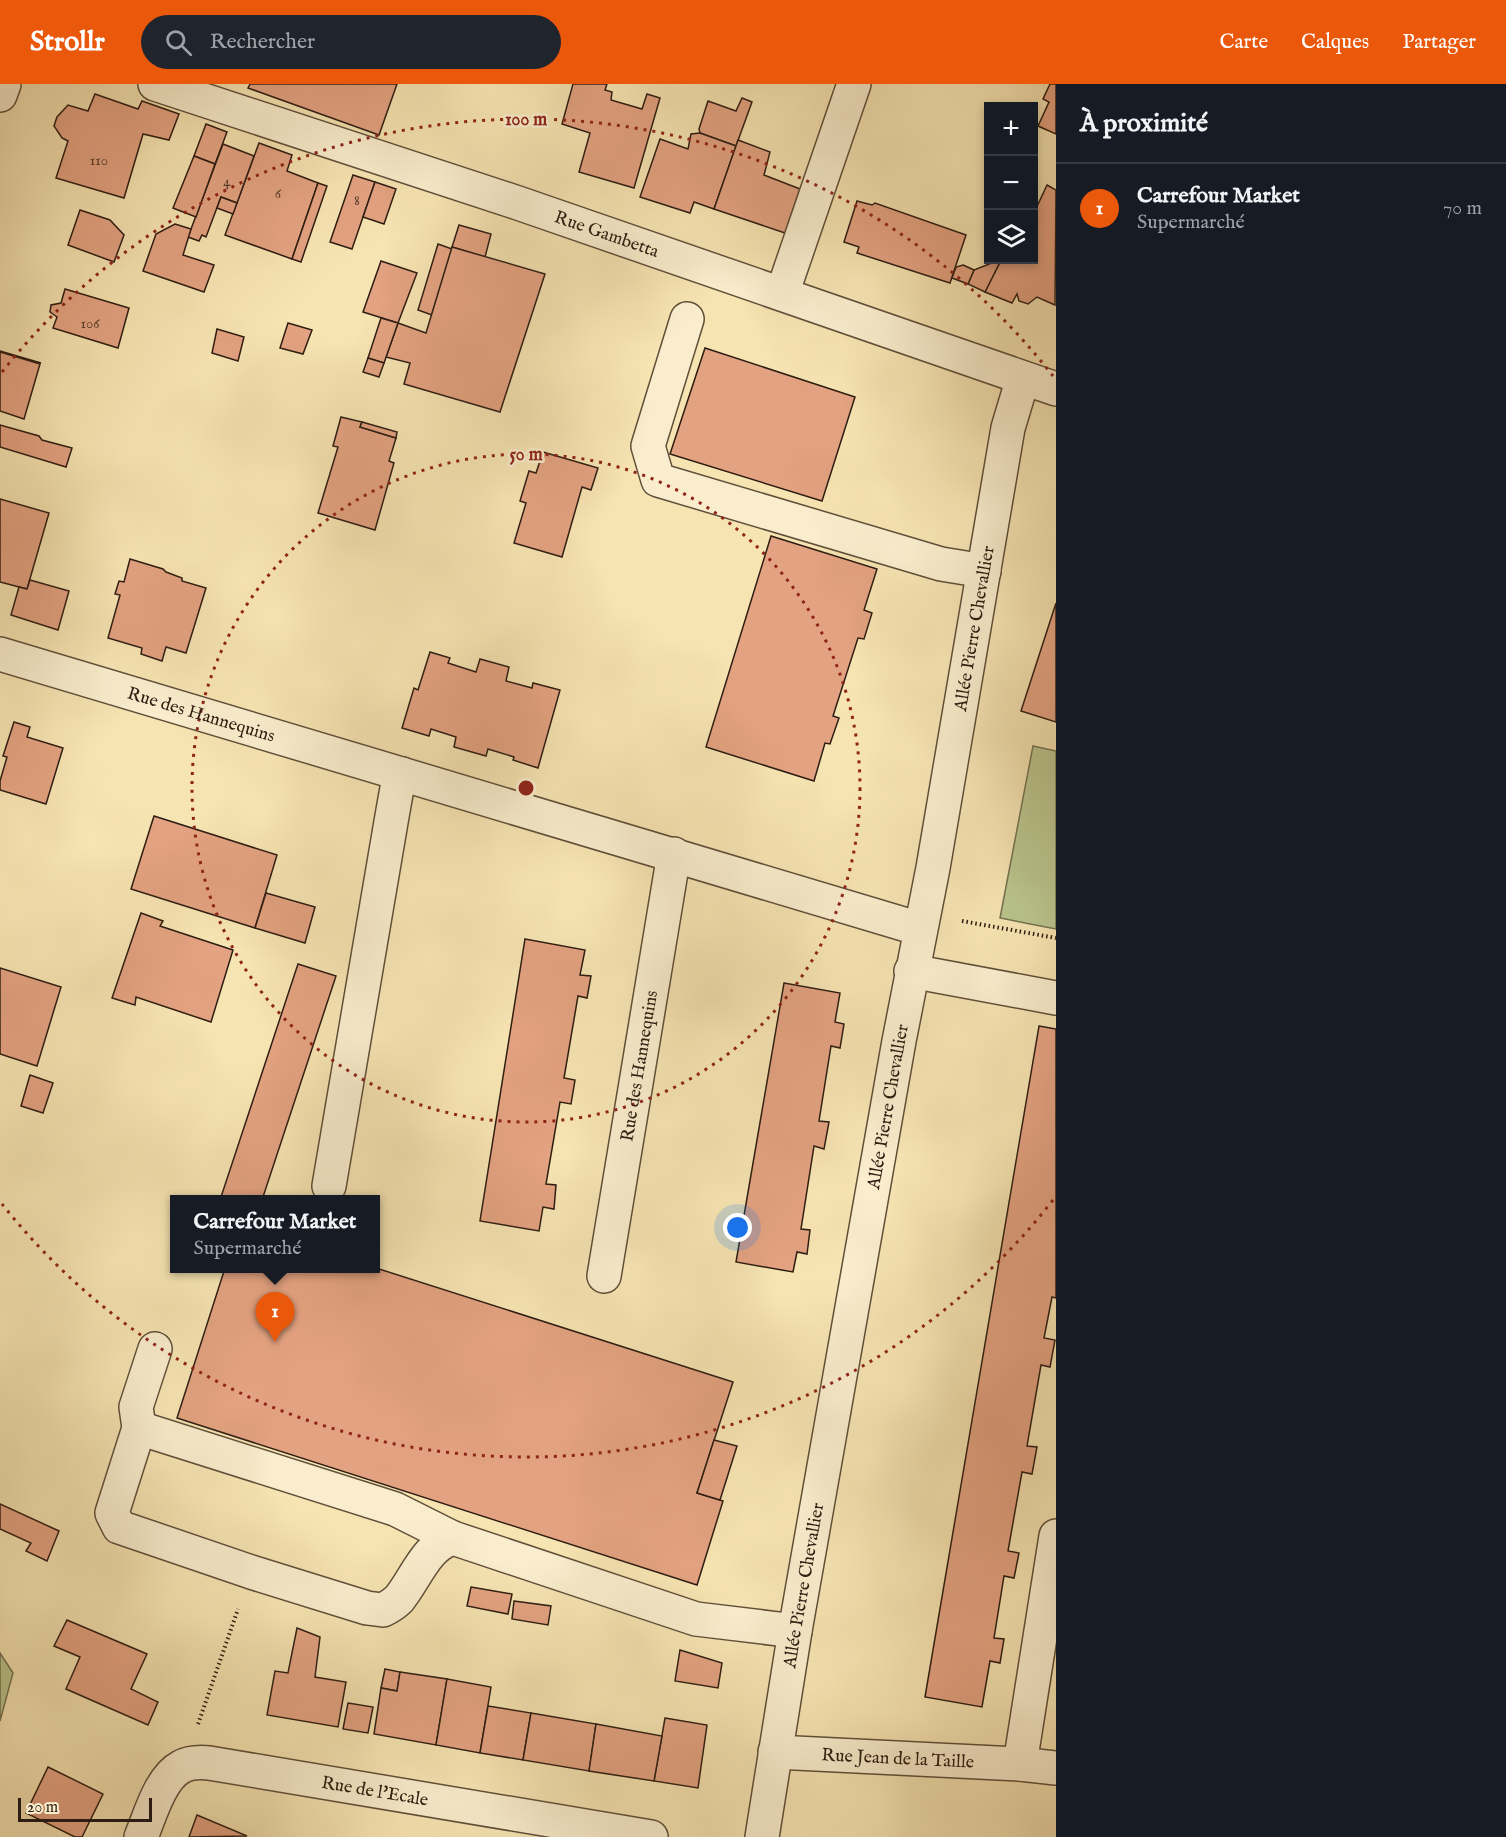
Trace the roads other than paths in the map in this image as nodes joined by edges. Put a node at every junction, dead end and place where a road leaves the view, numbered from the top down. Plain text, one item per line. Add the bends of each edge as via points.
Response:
1 (4, 84) edge
2 (155, 84) edge
3 (854, 84) edge
4 (0, 95) edge
5 (782, 294) junction
6 (687, 319) dead end
7 (1046, 381) edge
8 (984, 571) junction
9 (0, 654) edge
10 (402, 774) junction
11 (674, 854) junction
12 (922, 922) junction
13 (912, 971) junction
14 (1056, 998) edge
15 (329, 1186) dead end
16 (604, 1276) dead end
17 (155, 1349) dead end
18 (139, 1428) junction
19 (1056, 1536) edge
20 (453, 1538) junction
21 (795, 1631) junction
22 (775, 1752) junction
23 (1020, 1764) junction
24 (1056, 1768) edge
25 (141, 1837) edge
26 (651, 1837) edge
27 (762, 1837) edge

1 - 4 street
2 - 5 street, Rue Gambetta
3 - 5 street
5 - 7 street, Rue Gambetta
6 - 8 street via 648,446 658,480 941,564
7 - 8 street, Allée Pierre Chevallier via 1008,428
8 - 12 street, Allée Pierre Chevallier
9 - 10 street, Rue des Hannequins
10 - 11 street, Rue des Hannequins
10 - 15 street
11 - 12 street, Rue des Hannequins via 857,911
11 - 16 street, Rue des Hannequins
12 - 13 street, Allée Pierre Chevallier
13 - 14 street
13 - 21 street, Allée Pierre Chevallier
17 - 18 street via 136,1407
18 - 20 street via 395,1509
18 - 20 street via 112,1513 119,1527 250,1572 383,1610 397,1601 435,1547
19 - 23 street
20 - 21 street via 696,1618
21 - 22 street, Allée Pierre Chevallier
22 - 23 street, Rue Jean de la Taille
22 - 27 street, Allée Pierre Chevallier
23 - 24 street, Rue Jean de la Taille
25 - 26 street, Rue de l'Ecale via 165,1781 179,1767 196,1762

